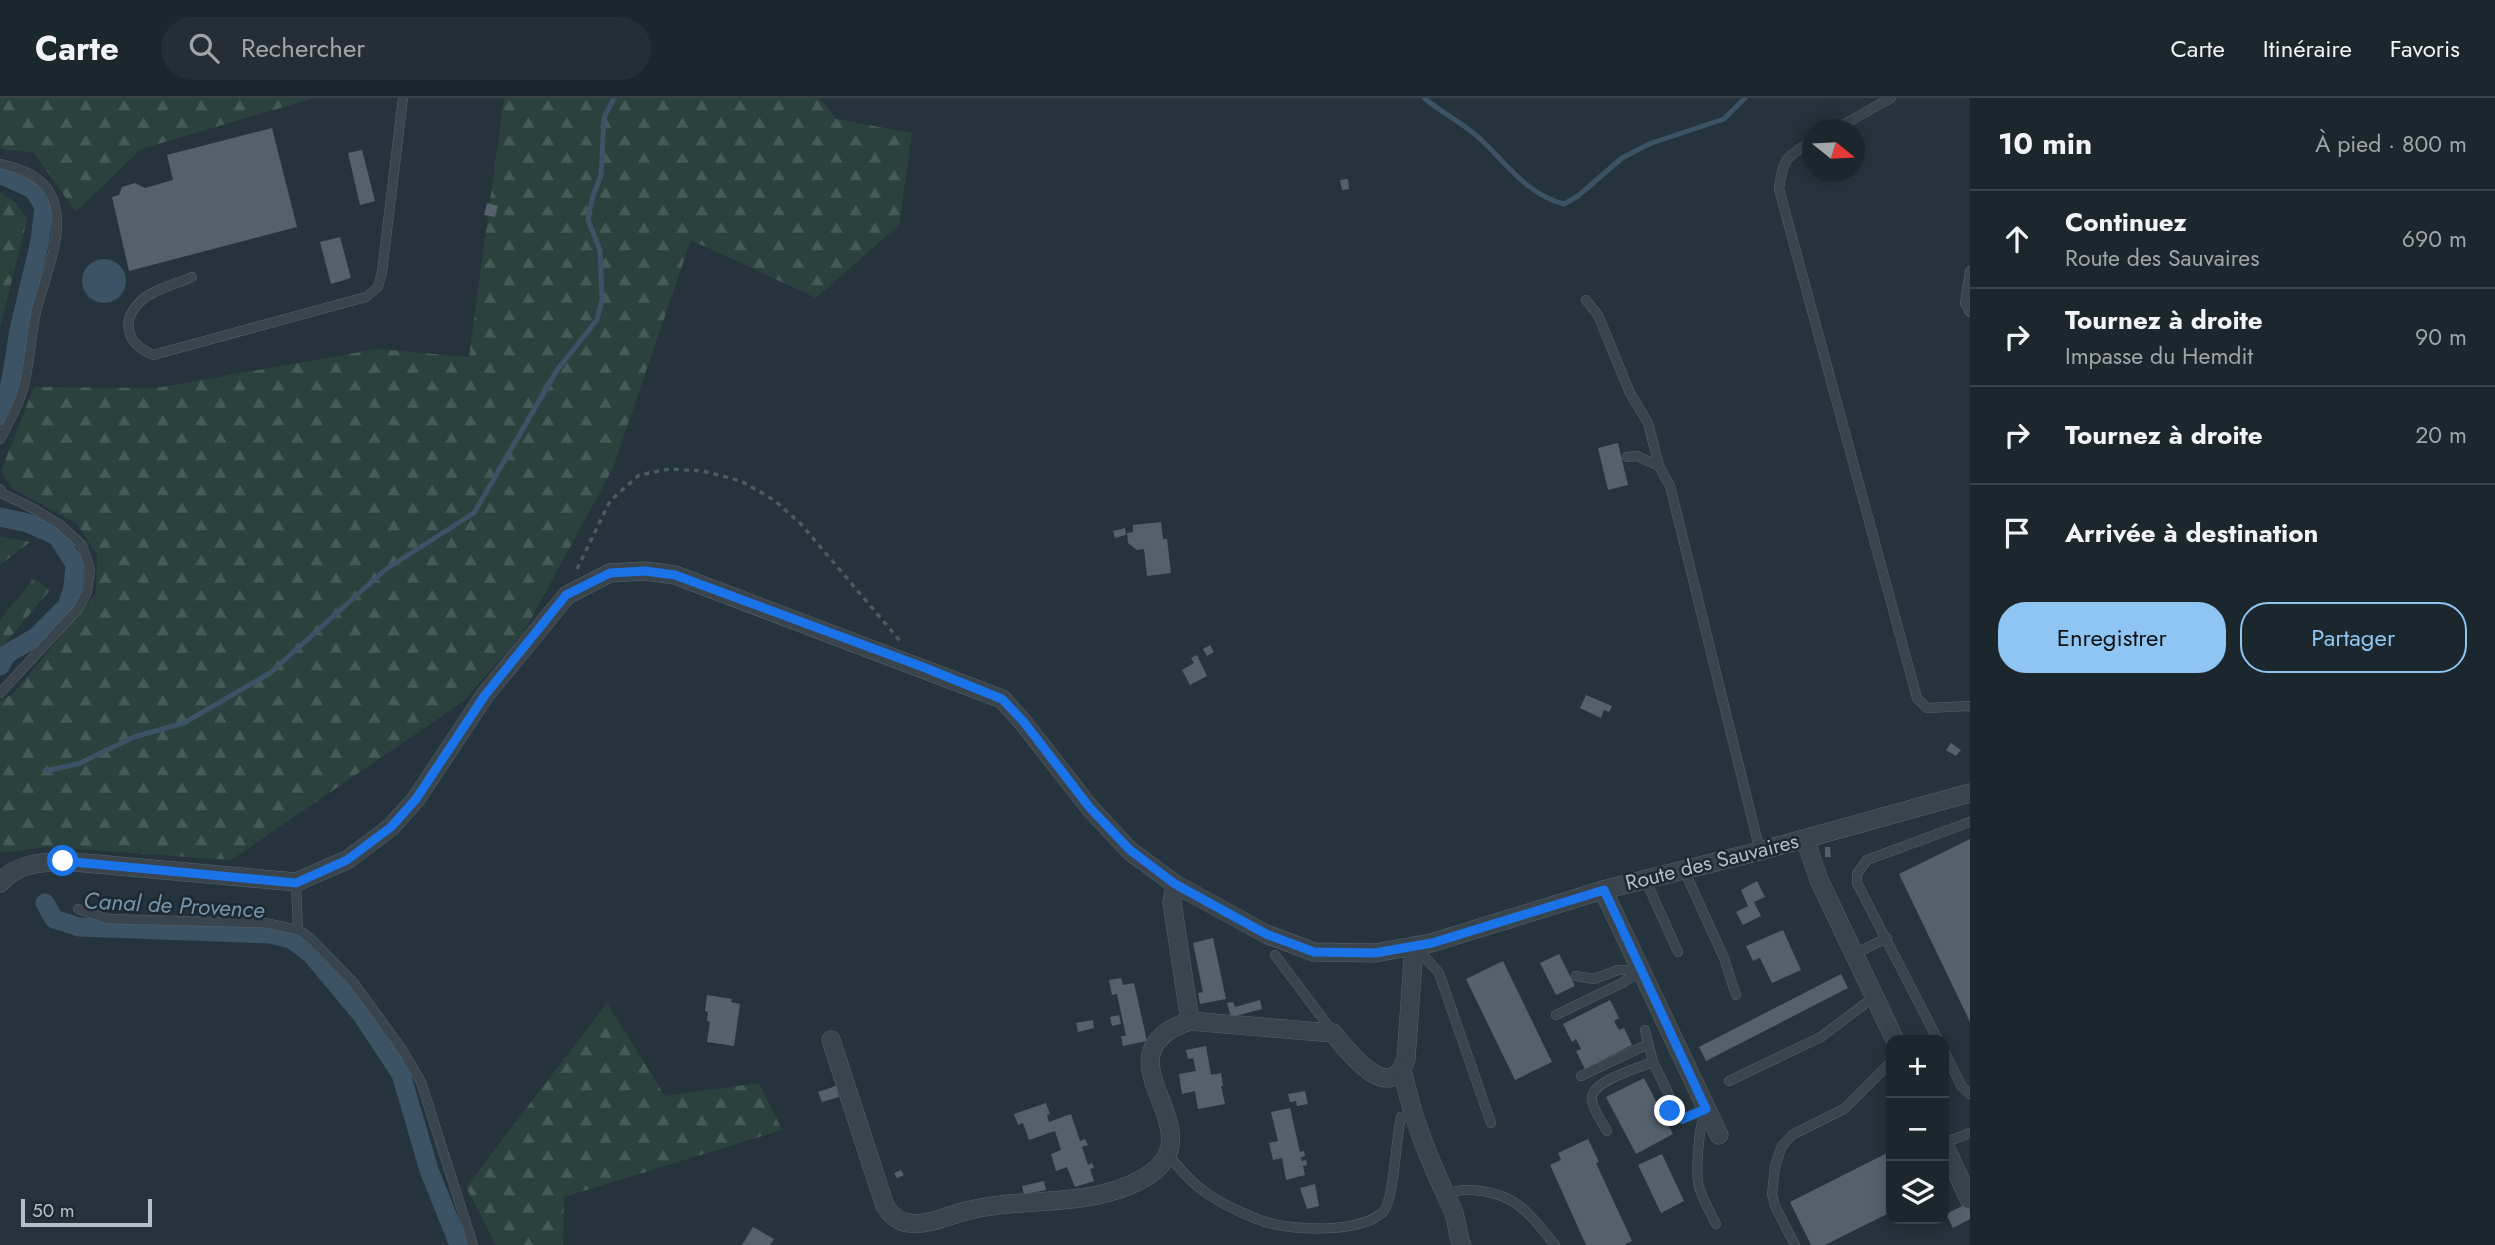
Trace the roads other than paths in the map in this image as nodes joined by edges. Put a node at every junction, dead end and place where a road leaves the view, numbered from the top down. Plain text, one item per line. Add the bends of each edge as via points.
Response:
1 (403, 98) edge
2 (1891, 98) edge
3 (1854, 119) edge
4 (1802, 148) edge
5 (0, 164) edge
6 (1970, 271) edge
7 (192, 277) dead end
8 (1586, 300) dead end
9 (1970, 312) edge
10 (0, 439) edge
11 (1627, 457) dead end
12 (1659, 467) junction
13 (0, 489) edge
14 (0, 693) edge
15 (1970, 706) edge
16 (1970, 793) edge
17 (1970, 822) edge
18 (1805, 839) junction
19 (1760, 851) junction
20 (1684, 870) junction
21 (1645, 879) junction
22 (0, 883) edge
23 (296, 883) junction
24 (1175, 884) junction
25 (1604, 890) junction
26 (78, 909) dead end
27 (298, 930) junction
28 (1886, 938) junction
29 (1414, 946) junction
30 (1678, 952) dead end
31 (1854, 954) junction
32 (1275, 955) dead end
33 (1641, 970) junction
34 (1576, 976) dead end
35 (1736, 995) dead end
36 (1874, 996) junction
37 (1556, 1015) dead end
38 (1190, 1021) junction
39 (1645, 1030) dead end
40 (1333, 1033) junction
41 (1893, 1035) edge
42 (1935, 1035) edge
43 (831, 1040) dead end
44 (1648, 1044) junction
45 (1949, 1061) edge
46 (1653, 1062) junction
47 (1886, 1067) edge
48 (1402, 1070) junction
49 (1581, 1076) dead end
50 (1729, 1081) dead end
51 (1970, 1094) edge
52 (1706, 1109) junction
53 (1412, 1115) junction
54 (1491, 1123) dead end
55 (1607, 1131) dead end
56 (1970, 1133) edge
57 (1719, 1135) dead end
58 (1949, 1142) edge
59 (1167, 1154) junction
60 (1949, 1155) edge
61 (1444, 1196) junction
62 (1969, 1199) edge
63 (1716, 1224) dead end
64 (473, 1245) edge
65 (1462, 1245) edge
66 (1555, 1245) edge
67 (1795, 1245) edge

1 - 7 lane via 382,272 377,287 366,297 153,355 143,351 132,342 128,330 134,310 143,299
2 - 3 lane
4 - 15 lane via 1791,154 1782,169 1779,189 1917,698 1927,708
5 - 10 lane via 41,181 57,216 25,382
6 - 9 lane via 1965,303
8 - 12 lane via 1598,315 1630,393 1648,423
11 - 12 lane via 1637,456
12 - 19 lane via 1670,486
13 - 14 lane via 82,545 90,569 87,592 78,609
16 - 18 street, Route des Sauvaires
17 - 28 lane via 1862,865 1857,883
18 - 19 street, Route des Sauvaires
18 - 31 street
19 - 20 street, Route des Sauvaires
20 - 21 street, Route des Sauvaires
20 - 35 lane
21 - 25 street, Route des Sauvaires
21 - 30 lane
22 - 23 street, Route des Sauvaires via 9,872 26,865 63,861
23 - 24 street, Route des Sauvaires via 347,860 391,827 416,799 485,695 566,595 610,573 645,571 675,575 1002,699 1090,808 1130,850
23 - 27 lane
24 - 29 street, Route des Sauvaires via 1266,934 1314,952 1375,953
24 - 38 street via 1172,902
25 - 29 street, Route des Sauvaires
25 - 33 street
26 - 27 lane via 108,919 265,923
27 - 64 lane via 353,982 421,1082
28 - 31 lane
28 - 42 lane
29 - 48 street
29 - 54 lane via 1439,973
31 - 36 street
32 - 40 lane
33 - 34 lane via 1618,970 1594,979
33 - 37 lane
33 - 52 street
36 - 41 street
36 - 50 lane via 1821,1037
38 - 40 street
38 - 59 street via 1162,1036 1152,1049 1150,1073 1172,1129
39 - 44 lane
40 - 48 street via 1371,1073 1395,1077
43 - 59 street via 886,1206 891,1216 906,1224 989,1205 1052,1202 1127,1187 1147,1177
44 - 46 lane
44 - 49 lane
45 - 51 lane
46 - 52 lane via 1670,1097 1671,1116 1682,1119
46 - 55 lane via 1599,1084 1592,1093 1591,1101
47 - 67 lane via 1844,1109 1792,1135 1782,1146 1772,1194
48 - 53 street
52 - 57 street
52 - 63 lane via 1699,1132 1699,1186
53 - 59 lane via 1401,1118 1391,1195 1384,1211 1346,1227 1274,1224 1255,1218 1207,1193
53 - 61 street
56 - 58 lane
60 - 62 street
61 - 65 street
61 - 66 lane via 1464,1189 1502,1195 1529,1214

